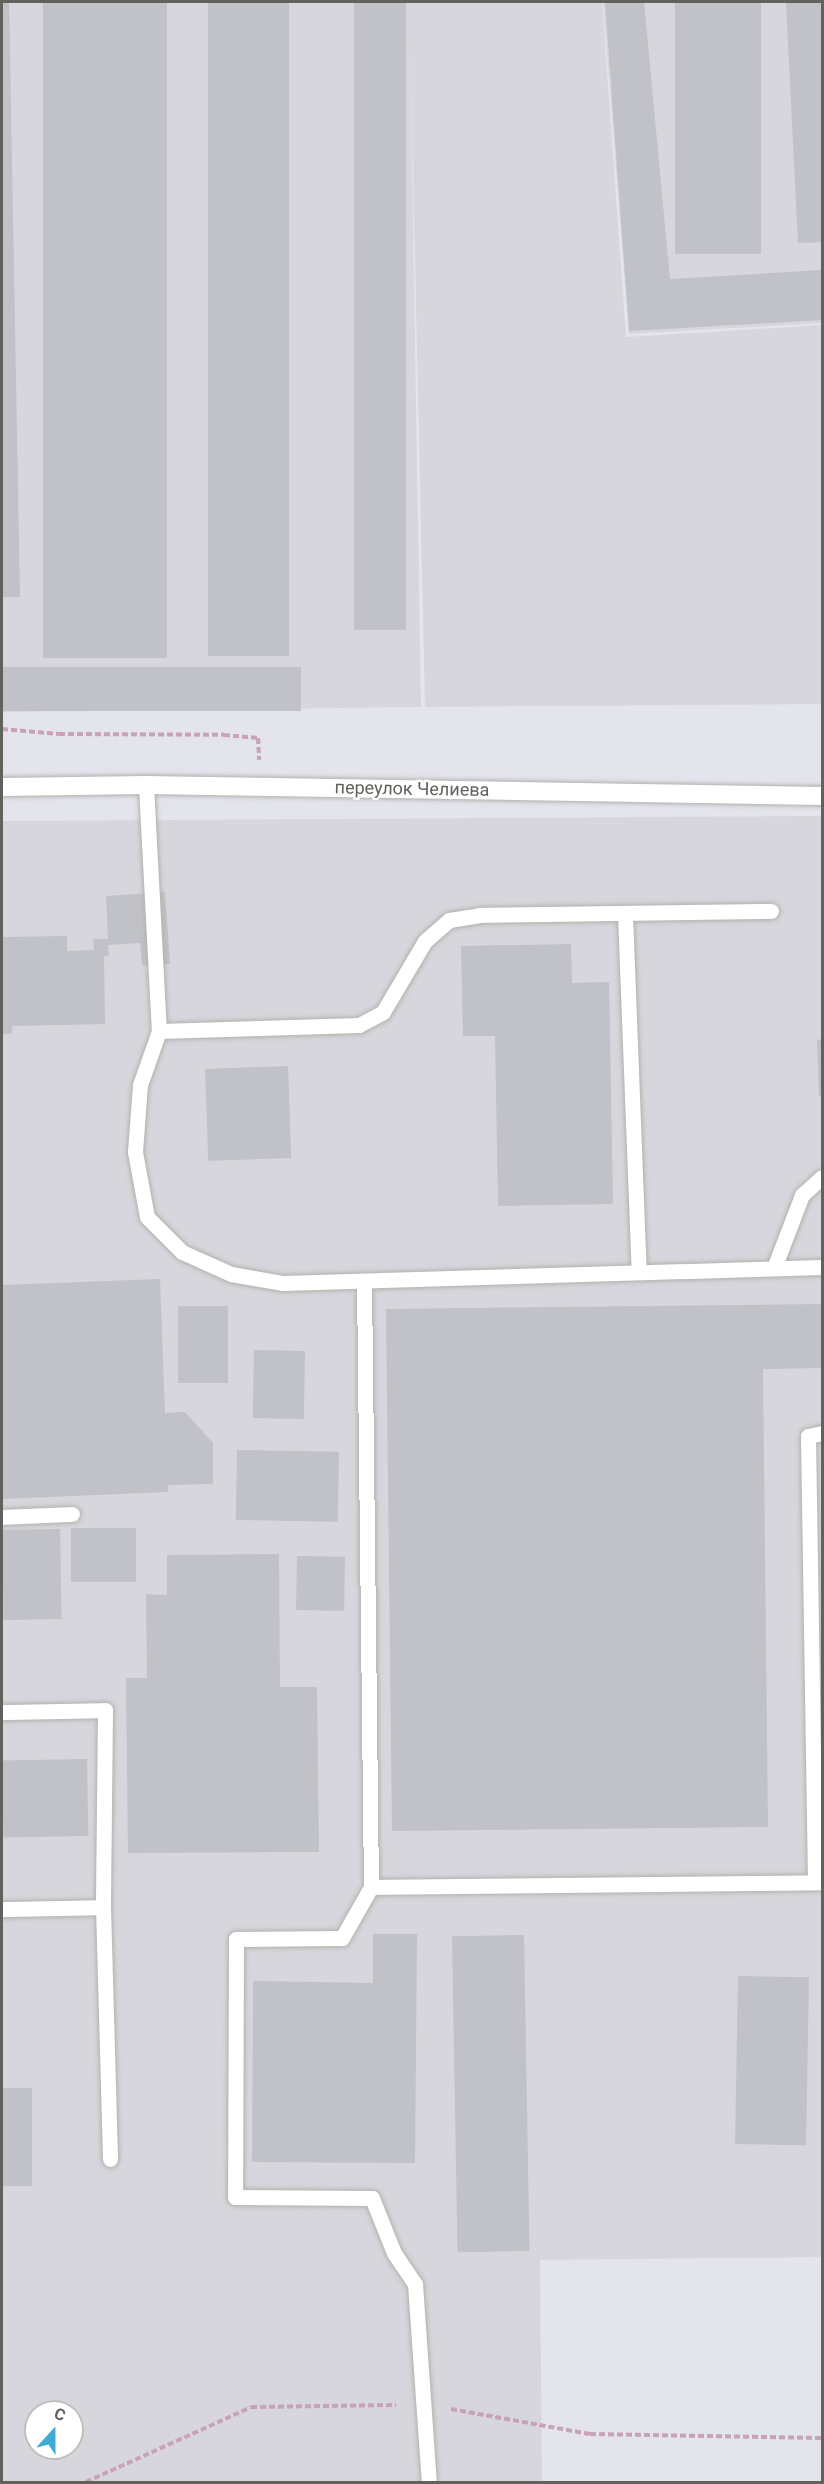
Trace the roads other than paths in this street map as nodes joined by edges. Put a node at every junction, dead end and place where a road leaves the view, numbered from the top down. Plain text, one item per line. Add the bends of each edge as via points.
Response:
1 (146, 785) junction
2 (2, 787) edge
3 (822, 796) edge
4 (771, 911) dead end
5 (625, 914) junction
6 (159, 1031) junction
7 (822, 1177) edge
8 (822, 1267) edge
9 (774, 1268) junction
10 (639, 1272) junction
11 (364, 1281) junction
12 (822, 1433) edge
13 (72, 1514) dead end
14 (2, 1517) edge
15 (2, 1712) edge
16 (819, 1882) edge
17 (371, 1887) junction
18 (103, 1907) junction
19 (2, 1909) edge
20 (110, 2158) dead end
21 (429, 2482) edge

1 - 2 street, переулок Челиева
1 - 3 street, переулок Челиева
1 - 6 lane
4 - 5 lane
5 - 6 lane via 479,915 449,920 425,941 383,1012 359,1026
5 - 10 lane
6 - 11 lane via 140,1085 135,1152 147,1217 182,1252 231,1274 283,1283
7 - 9 lane via 802,1195
8 - 9 lane
9 - 10 lane
10 - 11 lane
11 - 17 lane
12 - 16 lane via 808,1436
13 - 14 lane
15 - 18 lane via 105,1710
16 - 17 lane
17 - 21 lane via 342,1938 236,1939 235,2197 372,2198 394,2253 415,2284
18 - 19 lane
18 - 20 lane

